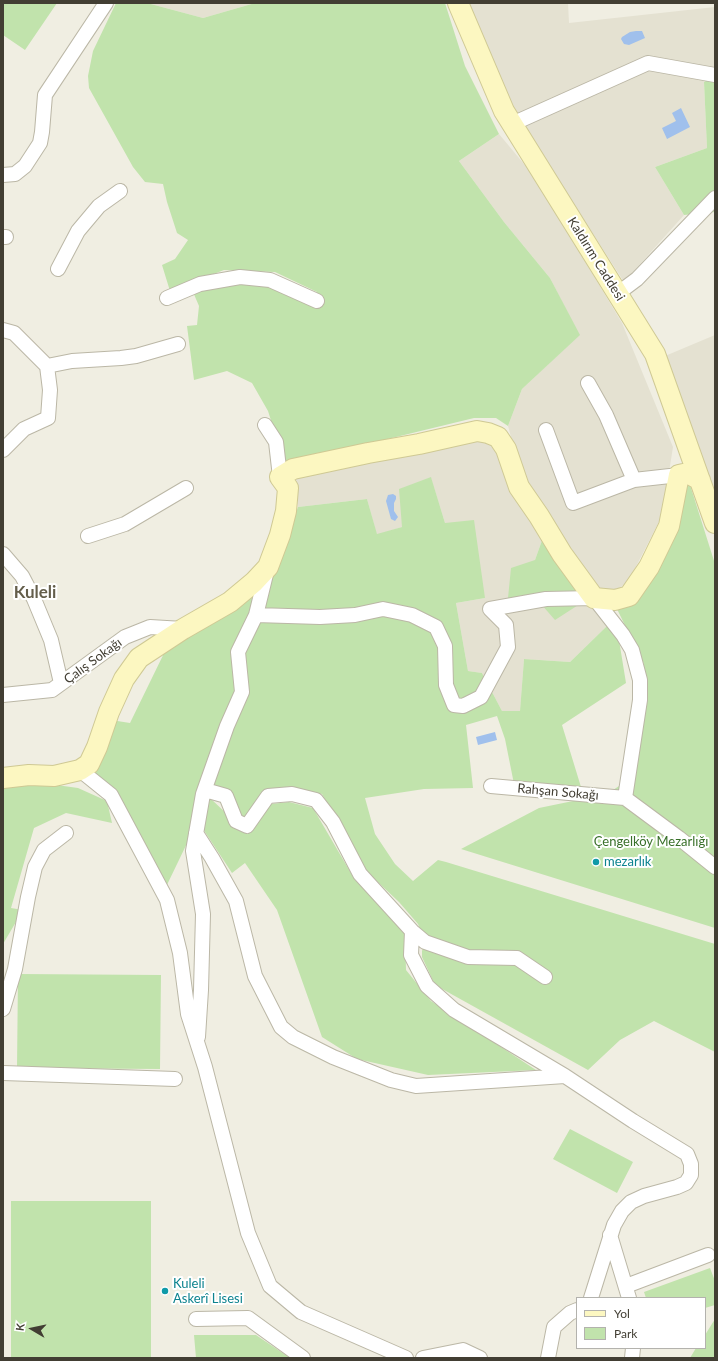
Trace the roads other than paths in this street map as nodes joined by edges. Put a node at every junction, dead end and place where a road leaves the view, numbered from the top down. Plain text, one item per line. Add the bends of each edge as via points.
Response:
1 (92, 3) edge
2 (106, 3) edge
3 (458, 3) edge
4 (96, 17) junction
5 (715, 75) edge
6 (512, 124) junction
7 (3, 175) edge
8 (120, 191) dead end
9 (715, 198) edge
10 (58, 269) dead end
11 (618, 294) junction
12 (167, 298) dead end
13 (317, 301) dead end
14 (3, 330) edge
15 (178, 344) dead end
16 (47, 366) junction
17 (588, 383) dead end
18 (265, 425) dead end
19 (546, 430) dead end
20 (6, 443) edge
21 (679, 475) junction
22 (280, 477) junction
23 (634, 480) junction
24 (700, 480) junction
25 (186, 488) dead end
26 (715, 523) edge
27 (88, 536) dead end
28 (3, 554) edge
29 (268, 567) junction
30 (594, 598) junction
31 (256, 615) junction
32 (183, 629) junction
33 (61, 683) junction
34 (3, 695) edge
35 (80, 770) junction
36 (3, 778) edge
37 (491, 786) dead end
38 (205, 790) junction
39 (625, 798) junction
40 (66, 833) dead end
41 (196, 834) junction
42 (715, 867) edge
43 (412, 931) junction
44 (545, 977) dead end
45 (3, 1009) edge
46 (198, 1045) junction
47 (3, 1074) edge
48 (565, 1076) junction
49 (175, 1079) dead end
50 (610, 1235) junction
51 (708, 1255) dead end
52 (627, 1292) edge
53 (591, 1297) edge
54 (576, 1310) edge
55 (196, 1319) dead end
56 (303, 1358) edge
57 (406, 1358) edge
58 (423, 1358) edge
59 (480, 1358) edge
60 (548, 1358) edge

1 - 4 street
2 - 4 street
3 - 6 street, Kaldırım Caddesi via 504,111
4 - 7 street via 45,95 40,143 25,166 15,174
5 - 6 street via 648,63
6 - 11 street, Kaldırım Caddesi
8 - 10 street via 99,206 78,232
9 - 11 street via 638,279
11 - 24 street, Kaldırım Caddesi via 655,354
12 - 13 street via 200,284 240,277 270,280
14 - 16 street via 14,333
15 - 16 street via 129,357 72,361
16 - 20 street via 50,390 48,418 24,429
17 - 23 street via 606,415
18 - 22 street via 276,442
19 - 23 street via 573,503
21 - 23 street
21 - 24 street via 688,472
21 - 30 street via 669,526 649,567 629,596 615,600
22 - 29 street via 288,488 286,511
22 - 30 street via 293,469 368,453 477,431 488,433 498,437 506,449 519,487
24 - 26 street, Kaldırım Caddesi
25 - 27 street via 125,524
28 - 33 street via 22,576 34,599 51,640
29 - 31 street
29 - 32 street via 230,602
30 - 31 street via 546,599 490,609 506,624 508,648 480,697 463,706 454,705 446,685 445,646 436,627 412,614 382,609 355,615 320,617
30 - 39 street via 632,650 640,680 640,700
31 - 38 street via 238,652 242,692 227,726
32 - 33 street, Çalış Sokağı via 150,627 125,637
32 - 35 street via 139,658 124,678 89,764
33 - 34 street, Çalış Sokağı via 52,690
35 - 36 street via 54,776
35 - 46 street via 111,795 167,900 180,953 188,1014
37 - 39 street, Rahşan Sokağı
38 - 41 street
38 - 43 street via 226,796 236,821 247,826 268,796 292,794 316,800 333,822 360,874
39 - 42 street
40 - 45 street via 44,850 35,867 15,969
41 - 46 street via 193,850 203,914
41 - 48 street via 236,901 255,976 281,1028 286,1033 333,1057 390,1080 416,1086
43 - 44 street via 425,942 468,957 517,958
43 - 48 street via 411,955 427,986 454,1010
46 - 57 street via 248,1233 270,1286 301,1312
47 - 49 street
48 - 50 street via 687,1154 691,1164 691,1174 686,1183 631,1202 622,1211
50 - 52 street
50 - 53 street
51 - 52 street
54 - 60 street via 554,1327
55 - 56 street via 248,1318
58 - 59 street via 464,1350

